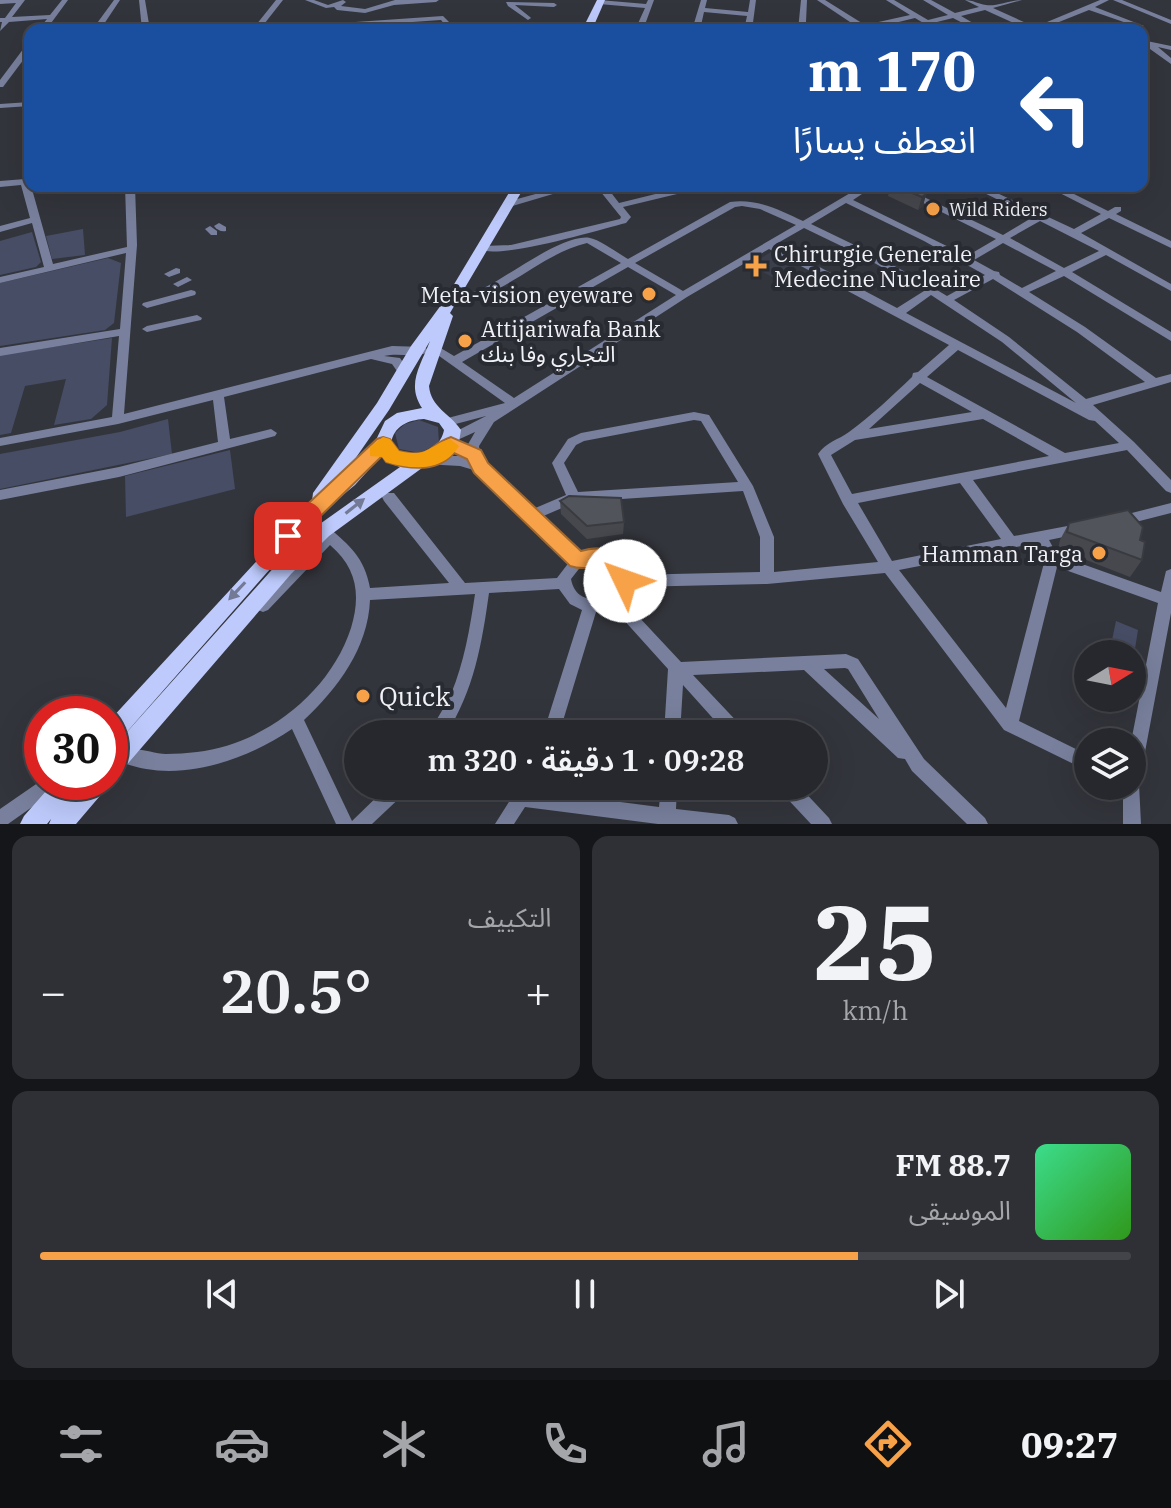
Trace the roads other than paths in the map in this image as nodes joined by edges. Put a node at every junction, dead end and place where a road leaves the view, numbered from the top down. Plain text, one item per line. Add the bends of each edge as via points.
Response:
1 (65, 0) edge
2 (117, 0) edge
3 (142, 0) edge
4 (280, 0) edge
5 (308, 0) edge
6 (348, 0) edge
7 (402, 0) edge
8 (704, 0) edge
9 (753, 0) edge
10 (804, 0) edge
11 (820, 0) edge
12 (877, 0) edge
13 (889, 0) edge
14 (926, 0) edge
15 (968, 0) edge
16 (1019, 0) edge
17 (1106, 0) edge
18 (1116, 0) edge
19 (22, 1) edge
20 (430, 1) edge
21 (600, 1) edge
22 (0, 2) edge
23 (389, 2) edge
24 (506, 2) edge
25 (649, 3) edge
26 (554, 5) dead end
27 (338, 6) junction
28 (1088, 7) junction
29 (701, 10) junction
30 (989, 10) junction
31 (365, 11) junction
32 (1171, 13) edge
33 (749, 14) junction
34 (956, 16) junction
35 (52, 17) junction
36 (913, 17) junction
37 (528, 18) dead end
38 (1159, 18) junction
39 (4, 19) edge
40 (1171, 22) edge
41 (47, 24) edge
42 (100, 24) edge
43 (145, 24) edge
44 (263, 24) edge
45 (331, 24) edge
46 (372, 24) edge
47 (409, 24) edge
48 (448, 24) edge
49 (590, 24) edge
50 (641, 24) edge
51 (698, 24) edge
52 (748, 24) edge
53 (802, 24) edge
54 (857, 24) edge
55 (885, 24) edge
56 (924, 24) edge
57 (933, 24) edge
58 (970, 24) edge
59 (1020, 24) edge
60 (1044, 24) edge
61 (1135, 24) edge
62 (1145, 24) edge
63 (0, 29) edge
64 (1148, 45) edge
65 (1153, 47) junction
66 (1171, 48) edge
67 (24, 54) edge
68 (1171, 62) edge
69 (0, 84) edge
70 (24, 104) edge
71 (0, 106) edge
72 (24, 182) edge
73 (0, 184) edge
74 (28, 192) edge
75 (130, 192) edge
76 (516, 192) edge
77 (553, 192) edge
78 (606, 192) edge
79 (675, 192) edge
80 (856, 192) edge
81 (907, 192) edge
82 (988, 192) edge
83 (1066, 192) edge
84 (846, 200) junction
85 (509, 204) junction
86 (618, 206) junction
87 (1113, 211) junction
88 (1041, 216) junction
89 (36, 218) junction
90 (801, 224) junction
91 (0, 227) edge
92 (1074, 233) junction
93 (1006, 237) junction
94 (575, 238) junction
95 (536, 241) junction
96 (768, 244) junction
97 (1171, 245) edge
98 (131, 249) junction
99 (484, 249) junction
100 (1107, 251) junction
101 (555, 252) junction
102 (969, 259) junction
103 (630, 263) junction
104 (49, 268) junction
105 (1066, 270) junction
106 (995, 274) junction
107 (0, 280) edge
108 (1171, 288) edge
109 (933, 289) junction
110 (1024, 291) junction
111 (191, 293) dead end
112 (683, 295) junction
113 (949, 299) junction
114 (451, 301) junction
115 (147, 305) dead end
116 (898, 313) junction
117 (197, 318) dead end
118 (147, 329) dead end
119 (122, 332) junction
120 (1171, 337) edge
121 (958, 344) junction
122 (427, 351) junction
123 (0, 352) edge
124 (368, 358) junction
125 (456, 360) junction
126 (403, 371) junction
127 (917, 376) junction
128 (1171, 378) edge
129 (1154, 383) junction
130 (218, 395) junction
131 (512, 402) junction
132 (1085, 403) junction
133 (985, 414) junction
134 (492, 418) junction
135 (118, 420) junction
136 (394, 422) junction
137 (1114, 428) junction
138 (447, 429) junction
139 (271, 433) dead end
140 (852, 437) junction
141 (0, 442) edge
142 (383, 444) junction
143 (1130, 445) junction
144 (225, 446) junction
145 (1063, 458) junction
146 (478, 461) junction
147 (422, 462) junction
148 (964, 478) junction
149 (747, 486) junction
150 (1171, 488) edge
151 (0, 495) edge
152 (389, 497) dead end
153 (574, 497) junction
154 (848, 500) junction
155 (1171, 508) edge
156 (309, 513) junction
157 (531, 516) junction
158 (327, 534) junction
159 (1041, 537) junction
160 (1011, 543) junction
161 (1052, 559) junction
162 (578, 560) junction
163 (888, 567) junction
164 (1171, 575) edge
165 (767, 578) junction
166 (625, 581) junction
167 (564, 583) junction
168 (483, 588) junction
169 (462, 589) junction
170 (364, 594) junction
171 (1166, 600) junction
172 (615, 601) junction
173 (590, 606) junction
174 (806, 662) junction
175 (676, 669) junction
176 (128, 715) edge
177 (295, 718) junction
178 (445, 720) edge
179 (555, 720) edge
180 (673, 720) edge
181 (725, 720) edge
182 (1010, 725) junction
183 (1142, 728) edge
184 (128, 747) edge
185 (1074, 756) edge
186 (130, 757) junction
187 (128, 759) edge
188 (918, 765) junction
189 (27, 800) edge
190 (53, 800) edge
191 (82, 800) edge
192 (92, 800) edge
193 (385, 800) edge
194 (521, 800) edge
195 (567, 800) edge
196 (668, 800) edge
197 (800, 800) edge
198 (1131, 800) edge
199 (0, 819) edge
200 (667, 820) edge
201 (32, 824) edge
202 (61, 824) edge
203 (71, 824) edge
204 (345, 824) edge
205 (360, 824) edge
206 (504, 824) edge
207 (729, 824) edge
208 (823, 824) edge
209 (979, 824) edge
210 (1132, 824) edge

1 - 35 street
2 - 42 street
3 - 43 street
4 - 44 street
5 - 27 street
6 - 27 street
7 - 23 street
8 - 29 street
9 - 33 street
10 - 53 street
11 - 54 street
12 - 36 street
13 - 36 street
14 - 34 street
15 - 30 street
16 - 30 street
17 - 28 street
18 - 38 street
19 - 22 street
19 - 39 street
20 - 23 street
21 - 25 street
21 - 49 main road
23 - 31 street
24 - 26 street
24 - 37 street
25 - 50 street
27 - 31 street
27 - 45 street
28 - 60 street
28 - 61 street
29 - 33 street
29 - 51 street
30 - 34 street
30 - 59 street
31 - 46 street
32 - 38 street
33 - 52 street
34 - 57 street
34 - 58 street
35 - 39 street
35 - 41 street
36 - 55 street
36 - 56 street
38 - 40 street
38 - 62 street
39 - 63 street
46 - 47 street
47 - 48 street via 443,18
64 - 65 street
65 - 66 street
65 - 68 street
67 - 69 street
70 - 71 street
72 - 73 street
74 - 89 street
75 - 98 street
76 - 85 main road
77 - 85 street
78 - 86 street
79 - 86 street
80 - 84 street
81 - 93 street
82 - 88 street
83 - 87 street
84 - 90 street
84 - 102 street
85 - 99 main road
86 - 94 street via 626,217 623,221
87 - 92 street
87 - 97 street
88 - 92 street
88 - 93 street
89 - 91 street
89 - 104 street
90 - 96 street
90 - 103 street via 736,202
90 - 109 street
92 - 100 street
93 - 102 street
93 - 105 street
94 - 95 street
94 - 101 street
94 - 103 street
95 - 99 street
95 - 101 street
96 - 112 street
96 - 116 street
98 - 104 street
98 - 119 street
99 - 114 main road
100 - 105 street
100 - 108 street
101 - 114 street via 476,295
102 - 106 street
103 - 112 street
103 - 125 street
104 - 107 street
105 - 110 street
105 - 120 street
106 - 110 street
106 - 113 street
109 - 113 street
109 - 116 street
110 - 129 street
111 - 115 street
112 - 131 street
113 - 132 street
114 - 122 main road
116 - 121 street
117 - 118 street
119 - 123 street
119 - 135 street
121 - 127 street
121 - 137 street
122 - 124 street via 392,350
122 - 125 street
122 - 126 main road
122 - 138 main road via 421,392
124 - 126 street via 396,361
124 - 130 street
125 - 131 street
126 - 136 main road
126 - 156 main road
127 - 133 street
127 - 140 street
128 - 129 street
129 - 132 street
130 - 135 street
130 - 144 street
131 - 134 street
131 - 138 street
132 - 137 street
133 - 140 street
133 - 145 street
134 - 138 street
134 - 146 street via 473,446
135 - 141 street
136 - 138 main road via 413,414
136 - 142 main road
137 - 143 street
138 - 146 street
138 - 147 main road via 442,454
139 - 144 street
140 - 154 street via 824,454
142 - 147 main road via 393,457
142 - 156 main road
143 - 145 street
143 - 150 street
144 - 151 street
145 - 148 street
146 - 147 street
146 - 157 street
158 -> 147 main road
148 - 154 street
148 - 160 street
149 - 153 street
149 - 153 street via 709,421 694,416 572,442 558,463
149 - 165 street via 767,537
152 - 169 street
153 - 157 street
154 - 163 street
155 - 159 street
156 -> 176 main road
157 - 162 street
158 - 170 street via 352,558
158 - 184 main road via 284,569
158 - 186 street
159 - 160 street
159 - 161 street
160 - 163 street
161 - 171 street
161 - 182 street
162 - 166 street via 609,559
162 - 167 street
163 - 165 street
163 - 182 street
164 - 171 street
165 - 166 street
166 - 172 street
167 - 168 street
167 - 173 street via 572,599
168 - 169 street
168 - 178 street via 470,666
169 - 170 street
170 - 177 street via 361,622 346,660 326,689
171 - 183 street
172 - 173 street
172 - 175 street
173 - 179 street
174 - 175 street
174 - 188 street
174 - 188 street via 853,664
175 - 180 street
175 - 181 street
177 - 186 street via 257,742 209,758 154,764
177 - 204 street
182 - 185 street
186 - 187 street
188 - 209 street
189 - 199 street
190 - 201 main road
191 - 202 main road
192 - 203 street
193 - 205 street
194 - 206 street
195 - 200 street
196 - 200 street
197 - 208 street
198 - 210 street
200 - 207 street

